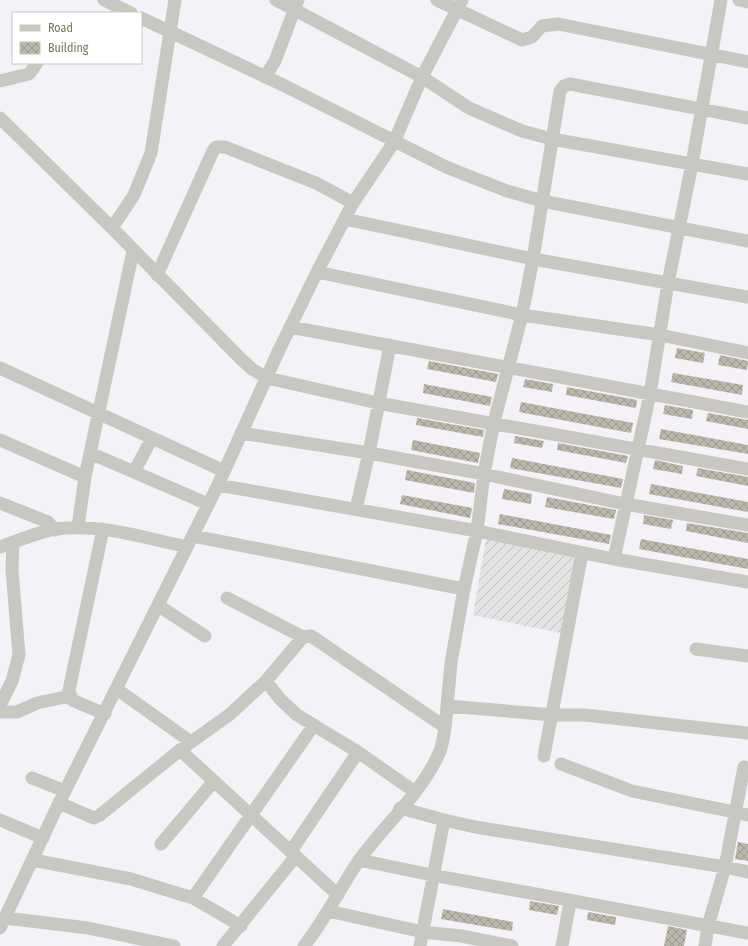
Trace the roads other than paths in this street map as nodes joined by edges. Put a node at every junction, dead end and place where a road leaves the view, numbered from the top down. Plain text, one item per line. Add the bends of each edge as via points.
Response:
1 (104, 0) edge
2 (175, 0) edge
3 (276, 0) edge
4 (437, 0) edge
5 (721, 0) edge
6 (739, 0) edge
7 (748, 2) edge
8 (296, 4) edge
9 (460, 5) edge
10 (127, 12) edge
11 (142, 18) edge
12 (170, 32) junction
13 (711, 55) junction
14 (748, 62) edge
15 (36, 64) edge
16 (266, 77) junction
17 (422, 77) junction
18 (0, 81) edge
19 (702, 108) junction
20 (0, 118) edge
21 (748, 118) edge
22 (552, 139) junction
23 (394, 142) junction
24 (692, 164) junction
25 (748, 174) edge
26 (542, 201) junction
27 (353, 203) junction
28 (345, 218) junction
29 (679, 227) junction
30 (112, 228) junction
31 (748, 240) edge
32 (132, 251) junction
33 (533, 259) junction
34 (317, 272) junction
35 (157, 275) junction
36 (668, 283) junction
37 (748, 297) edge
38 (522, 315) junction
39 (290, 327) junction
40 (660, 335) junction
41 (390, 345) junction
42 (748, 353) edge
43 (0, 368) edge
44 (508, 368) junction
45 (267, 378) junction
46 (650, 394) junction
47 (378, 403) junction
48 (748, 412) edge
49 (99, 413) junction
50 (494, 422) junction
51 (241, 433) junction
52 (152, 438) junction
53 (0, 440) edge
54 (637, 448) junction
55 (90, 453) junction
56 (369, 453) junction
57 (748, 469) edge
58 (224, 471) junction
59 (134, 472) junction
60 (484, 474) junction
61 (85, 477) junction
62 (218, 485) junction
63 (0, 503) edge
64 (208, 504) junction
65 (625, 504) junction
66 (356, 509) junction
67 (748, 525) edge
68 (78, 528) junction
69 (103, 529) junction
70 (55, 530) junction
71 (477, 531) junction
72 (190, 541) junction
73 (13, 543) junction
74 (0, 546) edge
75 (582, 552) junction
76 (614, 559) junction
77 (748, 582) edge
78 (464, 590) junction
79 (227, 598) dead end
80 (159, 606) junction
81 (205, 636) dead end
82 (303, 637) junction
83 (696, 649) dead end
84 (748, 656) edge
85 (266, 680) junction
86 (118, 690) junction
87 (70, 696) junction
88 (0, 705) edge
89 (447, 706) junction
90 (0, 712) edge
91 (105, 714) junction
92 (553, 715) junction
93 (314, 725) junction
94 (445, 727) junction
95 (748, 733) edge
96 (191, 742) junction
97 (180, 750) junction
98 (358, 752) junction
99 (544, 756) dead end
100 (561, 764) dead end
101 (748, 768) edge
102 (32, 778) dead end
103 (214, 781) junction
104 (66, 791) junction
105 (415, 792) junction
106 (59, 803) junction
107 (400, 808) junction
108 (250, 814) junction
109 (742, 814) edge
110 (0, 820) edge
111 (444, 820) junction
112 (43, 838) junction
113 (161, 844) dead end
114 (293, 853) junction
115 (33, 860) junction
116 (359, 860) junction
117 (725, 867) junction
118 (748, 872) edge
119 (432, 875) junction
120 (338, 895) junction
121 (193, 898) junction
122 (570, 902) junction
123 (328, 911) junction
124 (3, 923) edge
125 (241, 926) junction
126 (708, 926) junction
127 (423, 932) junction
128 (748, 933) edge
129 (308, 944) edge
130 (174, 946) edge
131 (223, 946) edge
132 (420, 946) edge
133 (512, 946) edge
134 (562, 946) edge
135 (705, 946) edge

1 - 10 street
2 - 12 street
3 - 8 street
4 - 9 street
5 - 13 street
6 - 7 street
8 - 16 street via 275,61
8 - 17 street
9 - 13 street via 522,40 532,37 542,26 558,24
9 - 17 street
11 - 12 street
12 - 16 street
12 - 30 street via 150,153 134,195
13 - 14 street
13 - 19 street
15 - 18 street via 29,74
16 - 23 street
17 - 22 street via 469,108 522,131
17 - 23 street
19 - 21 street
19 - 22 street via 570,84 560,91
19 - 24 street
20 - 30 street
22 - 24 street
22 - 26 street
23 - 26 street via 507,191
23 - 27 street
24 - 25 street
24 - 29 street
26 - 29 street
26 - 33 street
27 - 28 street
27 - 35 street via 298,176 225,147 216,147
28 - 33 street
28 - 34 street
29 - 31 street
29 - 36 street
30 - 32 street
32 - 35 street
32 - 49 street
33 - 36 street
33 - 38 street
34 - 38 street
34 - 39 street
35 - 45 street via 252,369
36 - 37 street
36 - 40 street
38 - 40 street
38 - 44 street
39 - 41 street
39 - 45 street
40 - 42 street
40 - 46 street
41 - 44 street
41 - 47 street
43 - 49 street
44 - 46 street
44 - 50 street
45 - 47 street
45 - 51 street
46 - 48 street
46 - 54 street
47 - 50 street
47 - 56 street
49 - 52 street
49 - 55 street
50 - 54 street
50 - 60 street
51 - 56 street
51 - 58 street
52 - 58 street
52 - 59 street
53 - 61 street
54 - 57 street
54 - 65 street
55 - 59 street
55 - 61 street
56 - 60 street
56 - 66 street
58 - 62 street
59 - 64 street
60 - 65 street
60 - 71 street
61 - 68 street
62 - 64 street
62 - 66 street
63 - 70 street via 48,522
64 - 72 street
65 - 67 street
65 - 76 street
66 - 71 street
68 - 69 street
68 - 70 street
69 - 72 street
69 - 87 street
70 - 73 street
71 - 75 street
71 - 78 street
72 - 78 street
72 - 80 street
73 - 74 street
73 - 88 street via 12,570 19,655 12,681
75 - 76 street
75 - 92 street
76 - 77 street
78 - 89 street via 451,663
79 - 82 street
80 - 81 street
80 - 86 street
82 - 85 street
82 - 94 street via 312,636 318,639
83 - 84 street
85 - 93 street via 288,708
85 - 96 street via 230,715
86 - 91 street
86 - 96 street
87 - 90 street via 37,703 17,712
87 - 91 street via 72,700
89 - 92 street
89 - 94 street
91 - 104 street
92 - 95 street via 586,715
92 - 99 street
93 - 98 street
93 - 108 street
94 - 105 street via 440,750
96 - 97 street
97 - 103 street
97 - 106 street via 94,818
98 - 105 street
98 - 114 street
100 - 109 street via 632,791
101 - 109 street via 744,767
102 - 104 street
103 - 108 street
103 - 113 street
104 - 106 street
105 - 107 street
106 - 112 street
107 - 111 street
107 - 116 street
108 - 114 street
108 - 121 street
109 - 117 street
110 - 112 street
111 - 117 street
111 - 119 street
112 - 115 street
114 - 120 street
114 - 125 street
115 - 121 street via 132,879
115 - 124 street
116 - 119 street
116 - 120 street
117 - 118 street
117 - 126 street
119 - 122 street
119 - 127 street
120 - 123 street
121 - 125 street
122 - 126 street
122 - 134 street
123 - 127 street
123 - 129 street
124 - 130 street via 88,928
125 - 131 street
126 - 128 street
126 - 135 street
127 - 132 street
127 - 133 street

